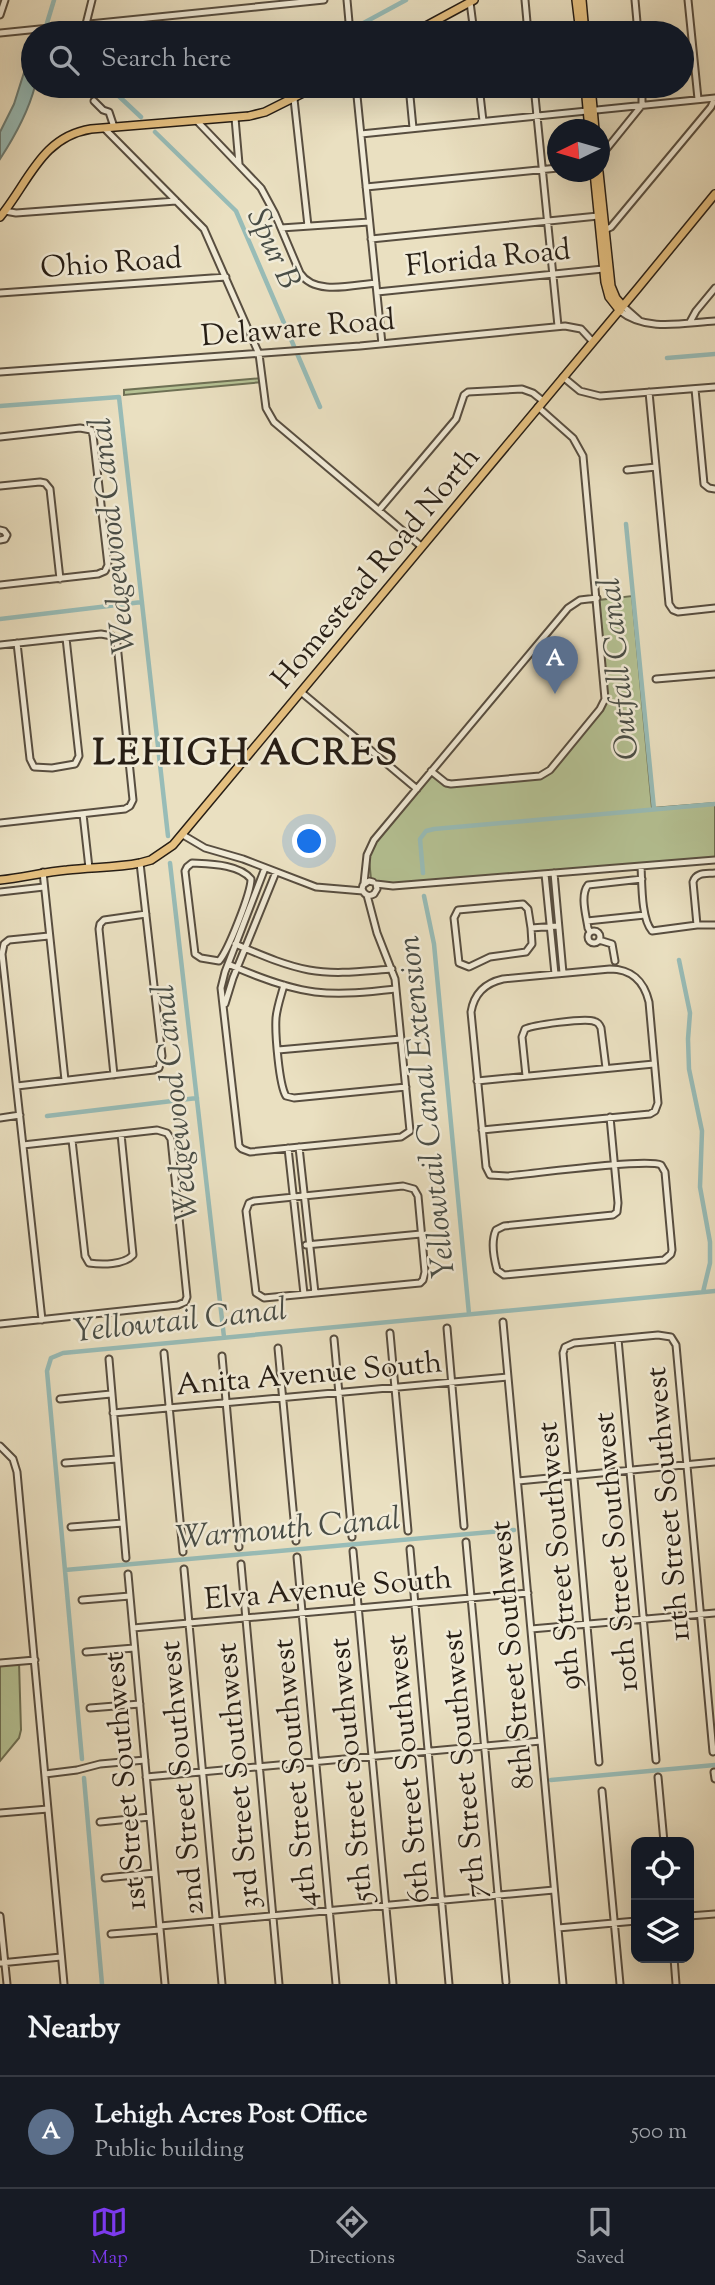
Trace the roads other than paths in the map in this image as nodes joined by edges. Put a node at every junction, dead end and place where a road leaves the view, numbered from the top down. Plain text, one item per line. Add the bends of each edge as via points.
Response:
1 (5, 0) edge
2 (92, 0) edge
3 (324, 0) edge
4 (347, 0) edge
5 (525, 0) edge
6 (576, 0) edge
7 (582, 0) edge
8 (635, 0) edge
9 (688, 0) edge
10 (472, 1) edge
11 (0, 15) edge
12 (87, 21) edge
13 (116, 21) edge
14 (349, 21) edge
15 (435, 21) edge
16 (473, 21) edge
17 (527, 21) edge
18 (579, 21) edge
19 (584, 21) edge
20 (637, 21) edge
21 (690, 21) edge
22 (21, 31) edge
23 (0, 33) edge
24 (694, 59) edge
25 (356, 98) edge
26 (410, 98) edge
27 (480, 98) edge
28 (535, 98) edge
29 (587, 98) edge
30 (591, 98) edge
31 (642, 98) edge
32 (715, 98) edge
33 (294, 99) joint
34 (698, 99) junction
35 (94, 101) dead end
36 (642, 105) junction
37 (590, 111) junction
38 (537, 116) junction
39 (235, 117) junction
40 (590, 119) edge
41 (592, 119) edge
42 (197, 121) junction
43 (483, 121) junction
44 (114, 127) junction
45 (104, 128) junction
46 (413, 128) junction
47 (361, 134) junction
48 (610, 144) edge
49 (239, 164) junction
50 (542, 169) junction
51 (547, 169) edge
52 (595, 182) edge
53 (600, 182) edge
54 (366, 187) junction
55 (715, 194) edge
56 (176, 201) junction
57 (3, 214) edge
58 (598, 216) junction
59 (369, 222) junction
60 (548, 222) junction
61 (308, 226) junction
62 (281, 228) junction
63 (605, 230) junction
64 (371, 239) junction
65 (603, 268) junction
66 (553, 274) junction
67 (226, 277) junction
68 (376, 283) junction
69 (715, 288) edge
70 (377, 292) junction
71 (0, 293) edge
72 (622, 309) junction
73 (715, 321) edge
74 (690, 323) junction
75 (558, 326) junction
76 (593, 342) junction
77 (382, 344) junction
78 (260, 354) junction
79 (0, 372) edge
80 (564, 377) junction
81 (715, 387) edge
82 (695, 389) junction
83 (649, 392) junction
84 (541, 404) junction
85 (0, 437) edge
86 (656, 467) junction
87 (627, 470) dead end
88 (0, 486) edge
89 (715, 489) edge
90 (379, 510) junction
91 (0, 530) edge
92 (0, 540) edge
93 (422, 547) junction
94 (60, 579) junction
95 (0, 585) edge
96 (597, 597) junction
97 (715, 608) edge
98 (66, 638) junction
99 (17, 643) junction
100 (0, 645) edge
101 (715, 674) edge
102 (656, 679) dead end
103 (301, 692) junction
104 (431, 771) junction
105 (417, 789) junction
106 (83, 814) junction
107 (0, 823) edge
108 (183, 835) junction
109 (715, 860) edge
110 (140, 863) junction
111 (641, 866) junction
112 (89, 868) junction
113 (265, 868) junction
114 (43, 872) junction
115 (276, 872) junction
116 (554, 873) junction
117 (715, 873) edge
118 (545, 874) junction
119 (0, 879) edge
120 (642, 879) junction
121 (44, 887) junction
122 (369, 888) junction
123 (0, 892) edge
124 (252, 893) junction
125 (146, 914) junction
126 (645, 915) junction
127 (587, 921) junction
128 (697, 925) junction
129 (715, 925) edge
130 (551, 926) junction
131 (558, 926) junction
132 (531, 928) junction
133 (49, 936) junction
134 (232, 943) junction
135 (245, 948) junction
136 (615, 961) dead end
137 (228, 964) junction
138 (237, 968) junction
139 (392, 969) junction
140 (555, 974) junction
141 (563, 974) junction
142 (284, 985) junction
143 (396, 989) junction
144 (224, 1007) junction
145 (401, 1039) junction
146 (278, 1050) junction
147 (654, 1064) junction
148 (606, 1068) junction
149 (114, 1075) junction
150 (526, 1076) junction
151 (65, 1080) junction
152 (477, 1081) junction
153 (17, 1086) junction
154 (406, 1087) junction
155 (20, 1115) junction
156 (610, 1117) junction
157 (0, 1118) edge
158 (482, 1130) junction
159 (121, 1134) junction
160 (72, 1140) junction
161 (23, 1145) junction
162 (299, 1147) junction
163 (288, 1148) junction
164 (615, 1166) junction
165 (304, 1196) junction
166 (294, 1197) junction
167 (421, 1234) junction
168 (310, 1245) junction
169 (299, 1246) junction
170 (315, 1293) junction
171 (304, 1294) junction
172 (42, 1320) junction
173 (503, 1322) dead end
174 (0, 1324) edge
175 (447, 1328) dead end
176 (390, 1333) dead end
177 (334, 1339) dead end
178 (618, 1339) junction
179 (278, 1348) dead end
180 (164, 1353) dead end
181 (222, 1356) dead end
182 (108, 1359) dead end
183 (508, 1377) junction
184 (452, 1382) junction
185 (395, 1388) junction
186 (339, 1393) junction
187 (111, 1394) junction
188 (283, 1398) junction
189 (60, 1399) dead end
190 (226, 1403) junction
191 (170, 1408) junction
192 (113, 1413) junction
193 (0, 1446) edge
194 (117, 1459) junction
195 (715, 1462) edge
196 (65, 1463) dead end
197 (686, 1465) junction
198 (630, 1470) junction
199 (573, 1475) junction
200 (517, 1480) junction
201 (123, 1523) junction
202 (464, 1526) dead end
203 (71, 1527) dead end
204 (408, 1531) dead end
205 (352, 1537) dead end
206 (296, 1541) dead end
207 (466, 1542) dead end
208 (239, 1547) dead end
209 (410, 1549) dead end
210 (353, 1551) dead end
211 (183, 1552) dead end
212 (126, 1558) dead end
213 (297, 1558) dead end
214 (241, 1563) dead end
215 (184, 1569) dead end
216 (128, 1574) dead end
217 (528, 1593) junction
218 (130, 1596) junction
219 (471, 1598) junction
220 (82, 1600) dead end
221 (415, 1603) junction
222 (358, 1608) junction
223 (715, 1612) edge
224 (302, 1613) junction
225 (700, 1614) junction
226 (246, 1618) junction
227 (643, 1619) junction
228 (189, 1623) junction
229 (587, 1624) junction
230 (133, 1628) junction
231 (531, 1629) junction
232 (134, 1648) junction
233 (86, 1652) dead end
234 (35, 1660) junction
235 (0, 1663) edge
236 (140, 1704) junction
237 (90, 1709) dead end
238 (541, 1741) junction
239 (485, 1746) junction
240 (428, 1751) junction
241 (713, 1752) dead end
242 (372, 1756) junction
243 (145, 1760) junction
244 (656, 1760) dead end
245 (316, 1761) junction
246 (600, 1762) dead end
247 (260, 1767) junction
248 (203, 1772) junction
249 (714, 1772) edge
250 (45, 1774) junction
251 (146, 1777) junction
252 (658, 1777) dead end
253 (715, 1779) edge
254 (602, 1791) dead end
255 (48, 1809) junction
256 (0, 1813) edge
257 (150, 1817) junction
258 (100, 1822) dead end
259 (664, 1837) edge
260 (155, 1873) junction
261 (105, 1878) dead end
262 (555, 1890) junction
263 (498, 1895) junction
264 (442, 1900) junction
265 (386, 1905) junction
266 (329, 1910) junction
267 (715, 1914) edge
268 (273, 1915) junction
269 (0, 1916) edge
270 (694, 1916) edge
271 (216, 1920) junction
272 (631, 1921) edge
273 (614, 1923) junction
274 (160, 1928) junction
275 (558, 1928) junction
276 (111, 1934) dead end
277 (61, 1957) junction
278 (2, 1963) edge
279 (674, 1963) edge
280 (506, 1982) edge
281 (6, 1984) edge
282 (64, 1984) edge
283 (165, 1984) edge
284 (222, 1984) edge
285 (279, 1984) edge
286 (335, 1984) edge
287 (393, 1984) edge
288 (449, 1984) edge
289 (563, 1984) edge
290 (620, 1984) edge
291 (676, 1984) edge

1 - 11 street
2 - 12 street
3 - 13 street
4 - 14 street
5 - 17 street
6 - 18 main road
7 - 19 main road
8 - 20 street
9 - 21 street
10 - 15 main road
10 - 16 street
22 - 23 street
24 - 34 street
25 - 47 street
26 - 46 street
27 - 43 street
28 - 38 street
29 - 37 main road
30 - 37 main road
31 - 36 street
32 - 34 street
32 - 63 street
33 - 39 main road via 265,112
33 - 61 street
34 - 36 street
35 - 44 street via 109,112
36 - 37 street
36 - 48 street
37 - 38 street
37 - 40 main road
37 - 41 main road
38 - 43 street
38 - 50 street
39 - 42 main road
39 - 49 street
42 - 44 main road
42 - 49 street
43 - 46 street
44 - 45 main road
45 - 56 street
45 - 57 main road via 77,132 54,144
46 - 47 street
47 - 54 street
49 - 62 street via 261,188
50 - 51 street
50 - 54 street
50 - 60 street
52 - 58 main road
53 - 63 main road
54 - 59 street
55 - 72 main road, Homestead Road North
56 - 57 street
56 - 67 street via 204,229
58 - 60 street
58 - 65 main road
59 - 61 street
59 - 64 street
60 - 64 street
60 - 66 street
61 - 62 street
62 - 68 street via 300,273 310,283 328,287
63 - 72 main road via 611,286
64 - 68 street
65 - 66 street, Florida Road
65 - 72 main road via 609,297
66 - 70 street, Florida Road
66 - 75 street
67 - 71 street, Ohio Road
67 - 78 street
68 - 70 street
69 - 74 street
70 - 77 street
72 - 74 street via 642,323
72 - 76 main road, Homestead Road North
73 - 74 street
75 - 76 street, Delaware Road via 576,326
75 - 77 street, Delaware Road
76 - 80 main road, Homestead Road North
77 - 78 street, Delaware Road
78 - 79 street, Delaware Road
78 - 90 street via 266,408 274,422
80 - 83 street via 580,391 594,395
80 - 84 main road, Homestead Road North
81 - 82 street
82 - 83 street
82 - 89 street via 704,484
83 - 86 street
84 - 90 street via 523,388 468,392 456,419
84 - 93 main road, Homestead Road North
84 - 96 street via 573,438 583,456
85 - 94 street via 91,430 108,560 105,571 98,574
86 - 87 street
86 - 97 street via 669,604 678,612
88 - 94 street via 46,483
90 - 93 street
91 - 92 street via 7,535
93 - 103 main road, Homestead Road North
94 - 95 street
96 - 104 street via 568,608
96 - 104 street via 605,699 550,770 536,777 457,784 446,783
98 - 99 street
98 - 99 street via 79,757 75,764 52,768 34,767 30,759
98 - 106 street via 102,634 113,636 117,644 132,780 130,806
99 - 100 street
101 - 102 street
103 - 105 street
103 - 108 main road, Homestead Road North
104 - 105 street
105 - 122 street via 371,844
106 - 107 street
106 - 112 street
108 - 110 main road, Homestead Road North via 160,855
108 - 113 street via 205,848
109 - 111 street
110 - 112 main road, Homestead Road North
110 - 125 street
111 - 116 street
111 - 120 street
112 - 114 main road, Homestead Road North
113 - 115 street
113 - 124 street
114 - 119 main road, Homestead Road North
114 - 121 street
115 - 122 street via 323,889
115 - 135 street
116 - 118 street
116 - 131 street
117 - 128 street via 694,877
118 - 122 street
118 - 130 street
120 - 126 street
120 - 127 street via 588,885 584,894
121 - 123 street
121 - 133 street
122 - 139 street via 377,933
124 - 134 street
124 - 134 street via 251,879 243,872 192,863 186,868 195,955 219,961
125 - 149 street via 100,924
125 - 149 street via 162,1056 154,1070
126 - 127 street
126 - 128 street via 652,931
127 - 136 street via 590,932 596,931 599,940 612,944
128 - 129 street
130 - 131 street
130 - 132 street
130 - 140 street
131 - 141 street
132 - 132 street via 532,944 526,952 491,957 469,967 458,963 454,918 458,910 523,904
133 - 151 street
133 - 153 street via 9,940 2,950
134 - 135 street
134 - 137 street
135 - 138 street
135 - 139 street via 316,971
137 - 138 street
137 - 144 street via 221,988
138 - 142 street
138 - 144 street
139 - 143 street
140 - 141 street
140 - 152 street via 497,980 478,993 471,1012
141 - 147 street via 617,969 640,981 649,1002
142 - 143 street via 327,993
142 - 146 street via 276,1022
143 - 145 street
144 - 163 street via 239,1146 250,1152
145 - 146 street
145 - 154 street
146 - 154 street via 283,1092 290,1098
147 - 148 street
147 - 156 street via 655,1111
148 - 150 street
148 - 150 street via 599,1024 577,1021 525,1029
149 - 151 street
150 - 152 street
151 - 153 street
152 - 158 street
153 - 155 street
154 - 162 street via 407,1135
155 - 157 street
155 - 161 street
156 - 158 street
156 - 164 street
158 - 164 street via 490,1175
159 - 160 street
159 - 160 street via 133,1255 126,1261 89,1263 85,1256
159 - 172 street via 157,1130 171,1139 188,1292 185,1302
160 - 161 street
161 - 172 street
162 - 163 street
162 - 165 street
163 - 166 street
164 - 164 street via 661,1165 672,1250 668,1258 504,1275 498,1270 494,1235 504,1226 617,1212
165 - 166 street
165 - 167 street via 403,1186 414,1189
165 - 168 street
166 - 169 street
166 - 171 street via 248,1203 248,1235 258,1296
167 - 168 street
167 - 170 street via 424,1280 412,1285
168 - 169 street
168 - 170 street
169 - 171 street
170 - 171 street
172 - 174 street
173 - 183 street, 8th Street Southwest
175 - 184 street
176 - 185 street
177 - 186 street
178 - 197 street, 11th Street Southwest via 671,1336 676,1345
178 - 198 street, 10th Street Southwest
178 - 199 street, 9th Street Southwest via 574,1343 563,1353
179 - 188 street
180 - 191 street
181 - 190 street
182 - 187 street
183 - 184 street, Anita Avenue South
183 - 200 street, 8th Street Southwest
184 - 185 street, Anita Avenue South
184 - 202 street
185 - 186 street, Anita Avenue South
185 - 204 street
186 - 188 street, Anita Avenue South
186 - 205 street
187 - 189 street
187 - 192 street
188 - 190 street, Anita Avenue South
188 - 206 street
190 - 191 street, Anita Avenue South
190 - 208 street
191 - 192 street, Anita Avenue South
191 - 211 street
192 - 194 street
193 - 234 street via 17,1468
194 - 196 street
194 - 201 street
195 - 197 street
197 - 198 street
197 - 225 street, 11th Street Southwest
198 - 199 street
198 - 227 street, 10th Street Southwest
199 - 200 street
199 - 229 street, 9th Street Southwest
200 - 217 street, 8th Street Southwest
201 - 203 street
201 - 212 street
207 - 219 street, 7th Street Southwest
209 - 221 street, 6th Street Southwest
210 - 222 street, 5th Street Southwest
213 - 224 street, 4th Street Southwest
214 - 226 street, 3rd Street Southwest
215 - 228 street, 2nd Street Southwest
216 - 218 street, 1st Street Southwest
217 - 219 street, Elva Avenue South
217 - 231 street, 8th Street Southwest
218 - 220 street
218 - 230 street, 1st Street Southwest
219 - 221 street, Elva Avenue South
219 - 239 street, 7th Street Southwest
221 - 222 street, Elva Avenue South
221 - 240 street, 6th Street Southwest
222 - 224 street, Elva Avenue South
222 - 242 street, 5th Street Southwest
223 - 225 street
224 - 226 street, Elva Avenue South
224 - 245 street, 4th Street Southwest
225 - 227 street
225 - 241 street, 11th Street Southwest
226 - 228 street, Elva Avenue South
226 - 247 street, 3rd Street Southwest
227 - 229 street
227 - 244 street, 10th Street Southwest
228 - 230 street, Elva Avenue South
228 - 248 street, 2nd Street Southwest
229 - 231 street
229 - 246 street, 9th Street Southwest
230 - 232 street, 1st Street Southwest
231 - 238 street, 8th Street Southwest
232 - 233 street
232 - 236 street, 1st Street Southwest
234 - 235 street
234 - 250 street
236 - 237 street
236 - 243 street, 1st Street Southwest
238 - 239 street
238 - 262 street, 8th Street Southwest
239 - 240 street
239 - 263 street, 7th Street Southwest
240 - 242 street
240 - 264 street, 6th Street Southwest
242 - 245 street
242 - 265 street, 5th Street Southwest
243 - 250 street
243 - 251 street, 1st Street Southwest
245 - 247 street
245 - 266 street, 4th Street Southwest
247 - 248 street
247 - 268 street, 3rd Street Southwest
248 - 251 street
248 - 271 street, 2nd Street Southwest
249 - 253 street
250 - 255 street
251 - 257 street, 1st Street Southwest
252 - 259 street
254 - 273 street
255 - 256 street
255 - 277 street
257 - 258 street
257 - 260 street, 1st Street Southwest
260 - 261 street
260 - 274 street, 1st Street Southwest
262 - 263 street
262 - 275 street, 8th Street Southwest
263 - 264 street
263 - 280 street, 7th Street Southwest
264 - 265 street
264 - 288 street, 6th Street Southwest
265 - 266 street
265 - 287 street, 5th Street Southwest
266 - 268 street
266 - 286 street, 4th Street Southwest
267 - 270 street
268 - 271 street
268 - 285 street, 3rd Street Southwest
269 - 278 street
271 - 274 street
271 - 284 street, 2nd Street Southwest
272 - 273 street
273 - 275 street
273 - 290 street
274 - 276 street
274 - 283 street, 1st Street Southwest
275 - 289 street, 8th Street Southwest
277 - 278 street
277 - 282 street
278 - 281 street
279 - 291 street

